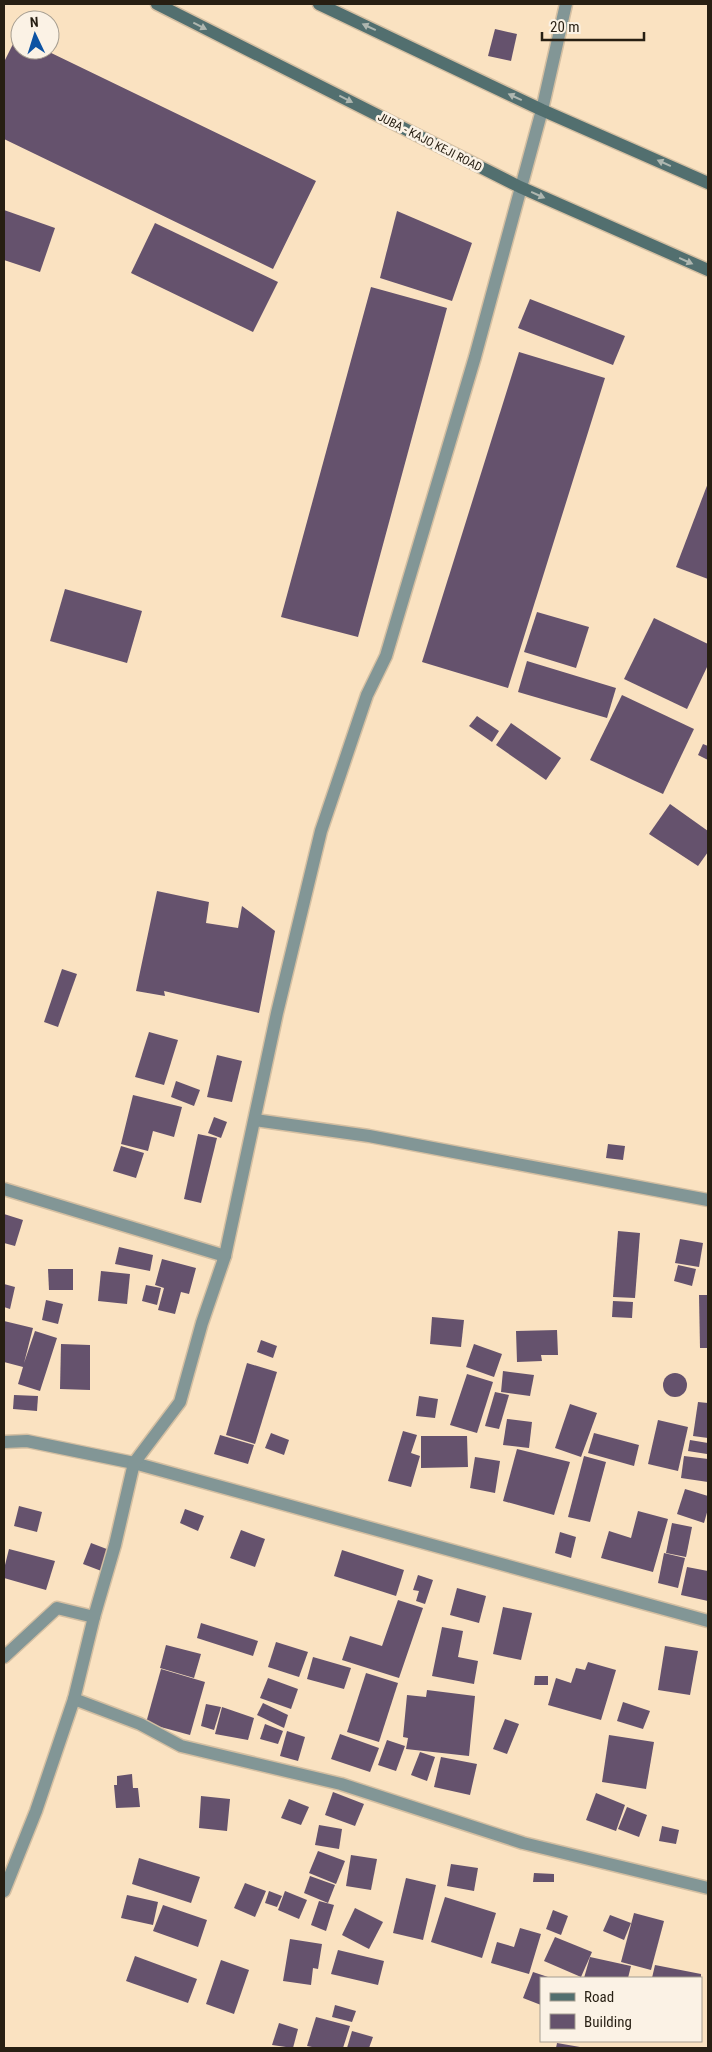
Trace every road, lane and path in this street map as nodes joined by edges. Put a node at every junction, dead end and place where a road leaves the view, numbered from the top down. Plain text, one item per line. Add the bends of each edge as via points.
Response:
1 (157, 4) edge
2 (319, 4) edge
3 (566, 4) edge
4 (542, 110) junction
5 (708, 183) edge
6 (520, 187) junction
7 (708, 270) edge
8 (255, 1120) junction
9 (4, 1189) edge
10 (708, 1200) edge
11 (225, 1256) junction
12 (4, 1442) edge
13 (134, 1463) junction
14 (94, 1617) junction
15 (708, 1621) edge
16 (4, 1657) edge
17 (74, 1699) junction
18 (708, 1888) edge
19 (4, 1891) edge

1 -> 6 main road, JUBA - KAJO KEJI ROAD
4 -> 2 main road
3 - 4 street
5 -> 4 main road
4 - 6 street
6 -> 7 main road, JUBA - KAJO KEJI ROAD
6 - 8 street via 475,357 386,656 367,695 321,831
8 - 10 street via 369,1136
8 - 11 street
9 - 11 street
11 - 13 street via 180,1402
12 - 13 street via 27,1441
13 - 14 street
13 - 15 street
14 - 16 street via 57,1608
14 - 17 street
17 - 18 street via 140,1724 182,1746 341,1784 523,1843
17 - 19 street via 36,1811

